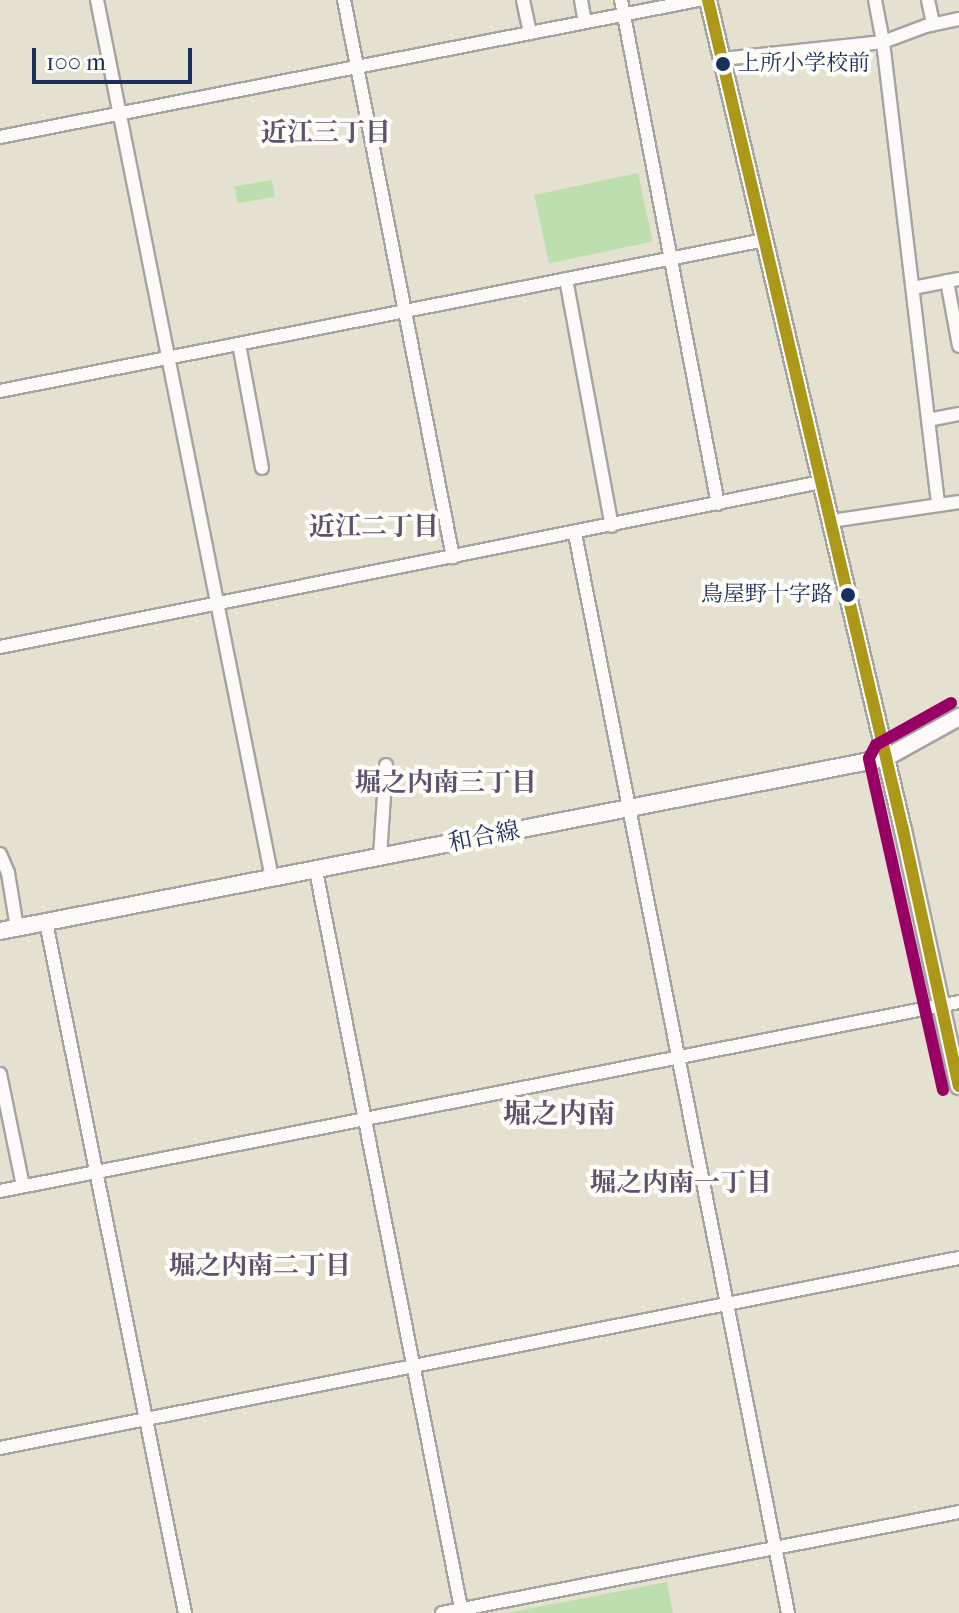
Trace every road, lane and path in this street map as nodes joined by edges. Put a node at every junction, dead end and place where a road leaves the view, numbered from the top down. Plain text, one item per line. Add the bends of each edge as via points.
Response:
1 (97, 0) edge
2 (344, 0) edge
3 (523, 0) edge
4 (581, 0) edge
5 (621, 0) edge
6 (698, 0) edge
7 (708, 0) edge
8 (875, 0) edge
9 (928, 0) edge
10 (624, 14) junction
11 (959, 19) edge
12 (585, 22) junction
13 (933, 24) junction
14 (530, 33) junction
15 (883, 42) junction
16 (722, 59) junction
17 (357, 66) junction
18 (120, 114) junction
19 (0, 137) edge
20 (765, 240) junction
21 (672, 258) junction
22 (566, 279) junction
23 (953, 280) edge
24 (913, 288) junction
25 (405, 311) junction
26 (239, 344) junction
27 (959, 346) edge
28 (171, 357) junction
29 (0, 391) edge
30 (959, 414) edge
31 (928, 420) junction
32 (262, 468) dead end
33 (821, 482) junction
34 (959, 502) edge
35 (718, 504) junction
36 (938, 505) junction
37 (831, 521) junction
38 (612, 526) junction
39 (575, 534) junction
40 (453, 557) junction
41 (219, 603) junction
42 (0, 647) edge
43 (959, 717) edge
44 (885, 758) junction
45 (386, 765) dead end
46 (631, 809) junction
47 (0, 854) edge
48 (380, 856) junction
49 (316, 871) junction
50 (272, 878) junction
51 (46, 922) junction
52 (8, 929) edge
53 (959, 1002) edge
54 (941, 1006) junction
55 (680, 1056) junction
56 (0, 1074) edge
57 (959, 1086) edge
58 (367, 1120) junction
59 (97, 1170) junction
60 (23, 1186) junction
61 (0, 1191) edge
62 (959, 1258) edge
63 (729, 1304) junction
64 (415, 1367) junction
65 (147, 1420) junction
66 (0, 1448) edge
67 (959, 1512) edge
68 (775, 1550) junction
69 (462, 1611) edge
70 (185, 1613) edge
71 (442, 1613) edge
72 (788, 1613) edge

1 - 18 street
2 - 17 street
3 - 14 street
4 - 12 street
5 - 10 street
6 - 10 street
7 - 16 main road
8 - 15 street
9 - 13 street
10 - 12 street
10 - 21 street
11 - 13 street
12 - 14 street
13 - 15 street
14 - 17 street
15 - 16 street
15 - 24 street
16 - 20 main road
17 - 18 street
17 - 25 street
18 - 19 street
18 - 28 street
20 - 21 street
20 - 33 main road
21 - 22 street
21 - 35 street
22 - 25 street
22 - 38 street
23 - 24 street
23 - 27 street
24 - 31 street
25 - 26 street
25 - 40 street
26 - 28 street
26 - 32 street
28 - 29 street
28 - 41 street
30 - 31 street
31 - 36 street
33 - 35 street
33 - 37 main road
34 - 36 street
35 - 38 street
36 - 37 street
37 - 44 main road
38 - 39 street
39 - 40 street
39 - 46 street
40 - 41 street
41 - 42 street
41 - 50 street
43 - 44 main road, 和合線
44 - 46 main road, 和合線
44 - 54 main road
45 - 48 street
46 - 48 main road, 和合線
46 - 55 street
47 - 52 street via 8,873
48 - 49 main road, 和合線
49 - 50 main road, 和合線
49 - 58 street
50 - 51 main road, 和合線
51 - 52 main road, 和合線
51 - 59 street
53 - 54 street
54 - 55 street
54 - 57 main road
55 - 58 street
55 - 63 street
56 - 60 street
58 - 59 street
58 - 64 street
59 - 60 street
59 - 65 street
60 - 61 street
62 - 63 street
63 - 64 street
63 - 68 street
64 - 65 street
64 - 69 street
65 - 66 street
65 - 70 street
67 - 68 street
68 - 69 street
68 - 72 street
69 - 71 street

